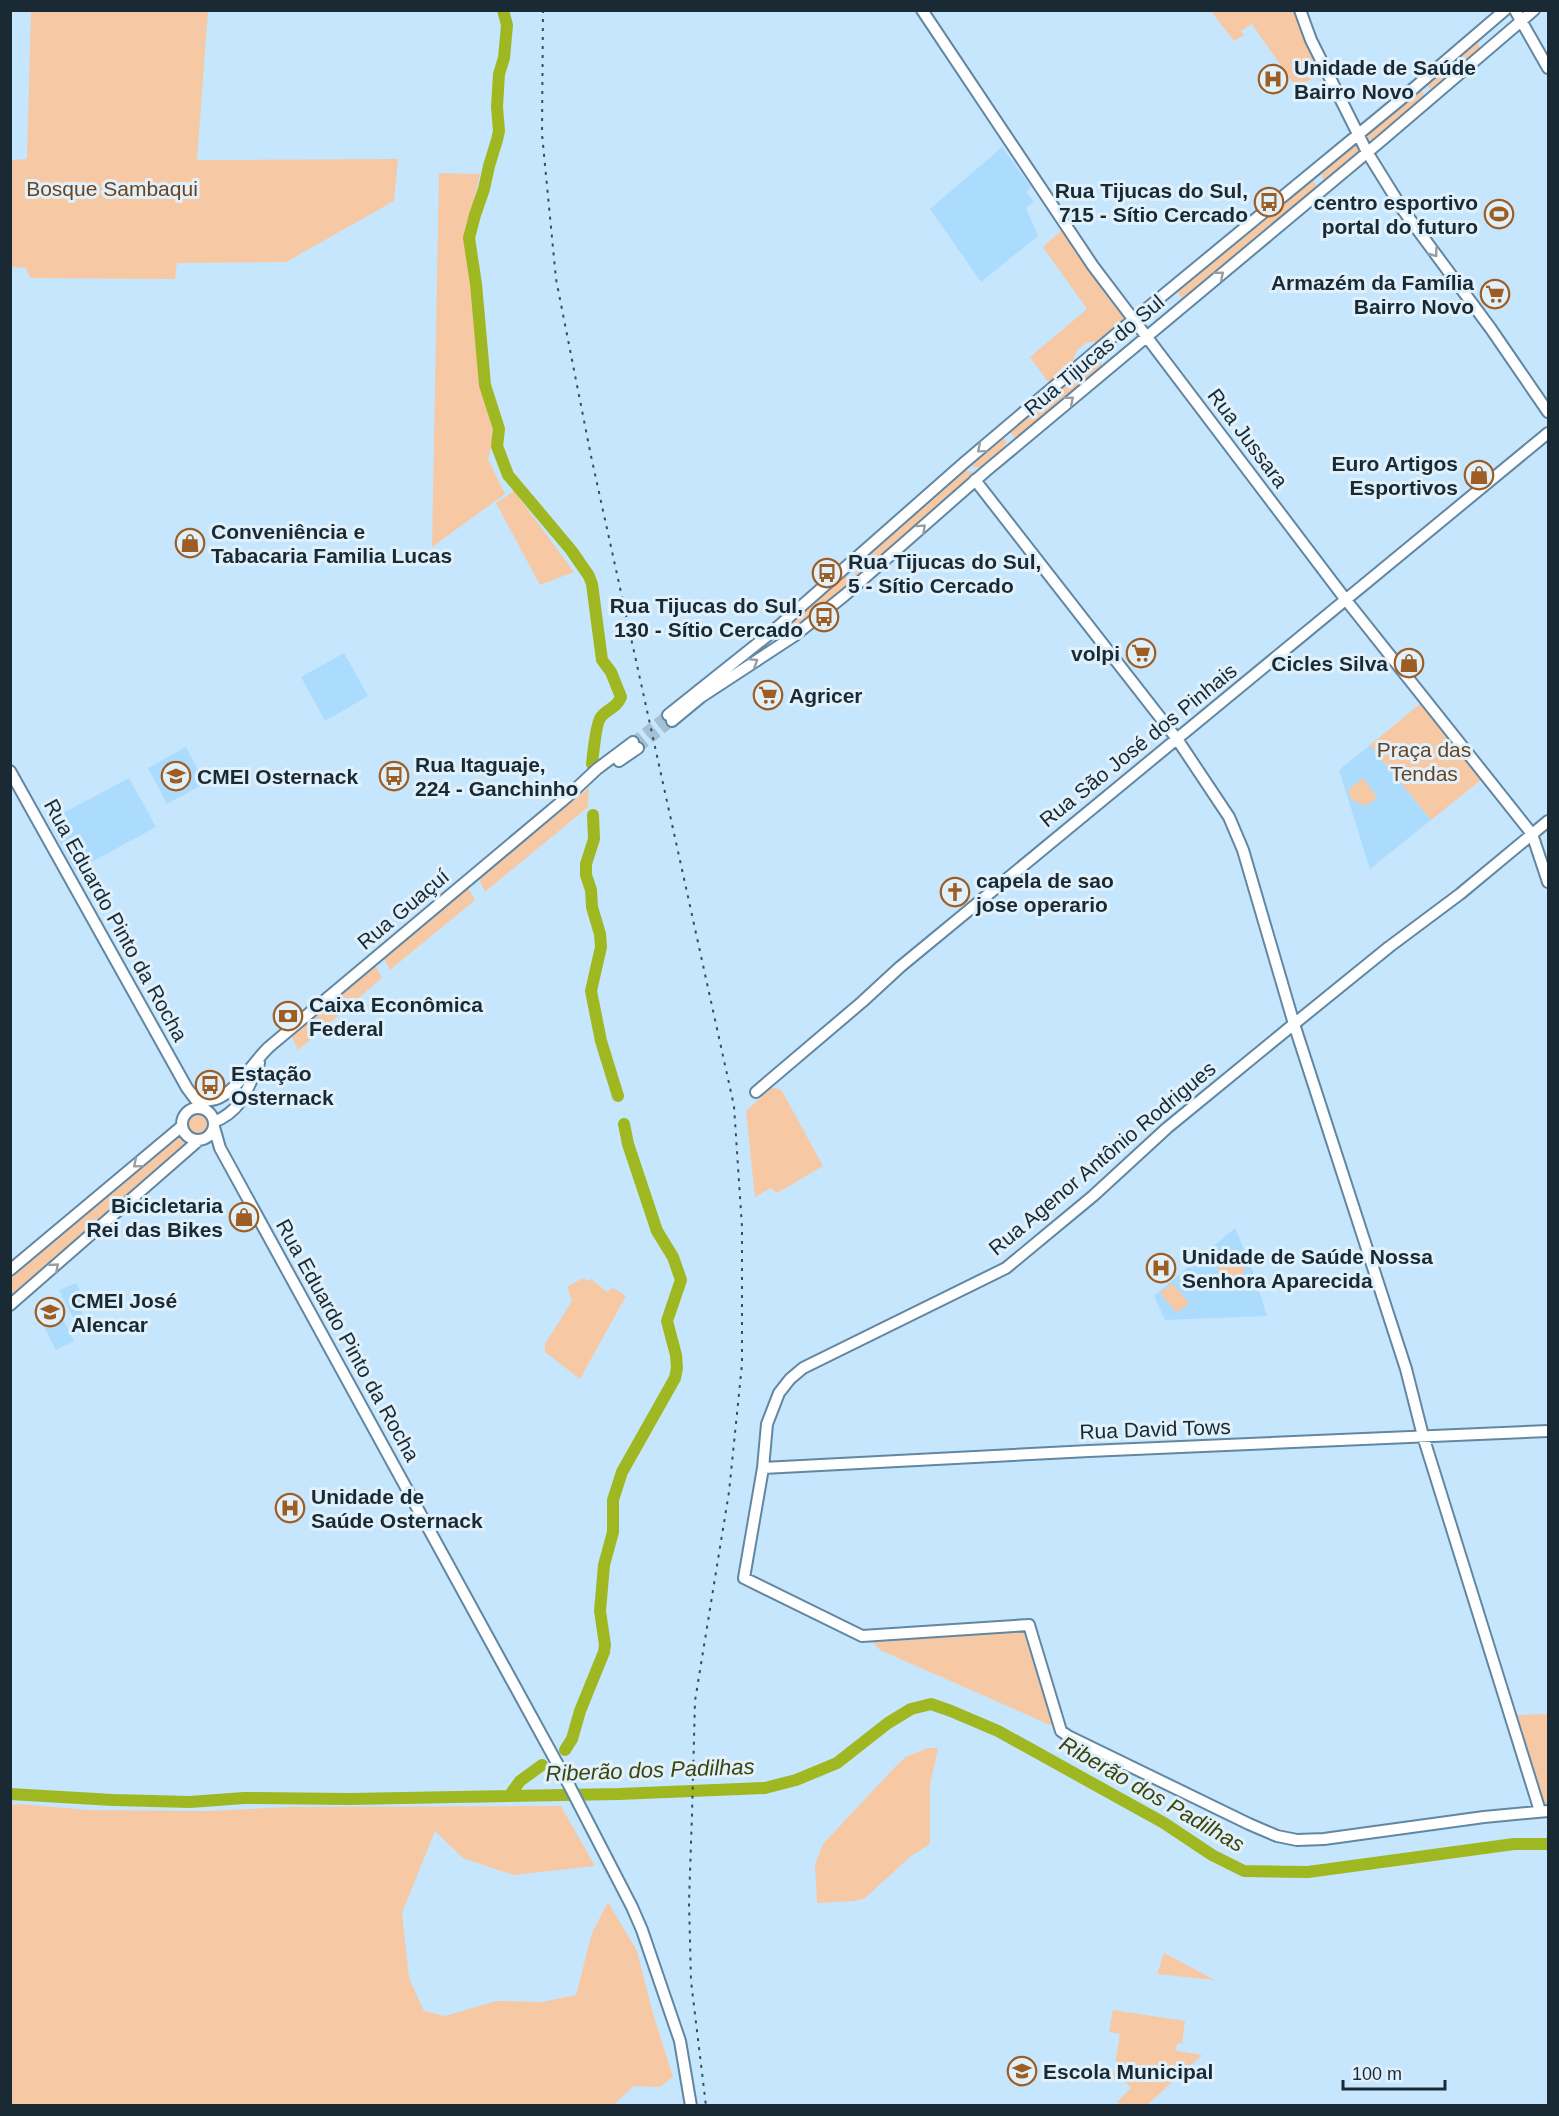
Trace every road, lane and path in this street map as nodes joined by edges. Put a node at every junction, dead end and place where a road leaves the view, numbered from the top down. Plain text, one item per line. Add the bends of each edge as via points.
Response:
1 (922, 10) edge
2 (1300, 10) edge
3 (1505, 10) edge
4 (1515, 10) edge
5 (1534, 10) edge
6 (1521, 21) junction
7 (1480, 32) junction
8 (1491, 46) junction
9 (1548, 68) edge
10 (1415, 87) junction
11 (1427, 101) junction
12 (1359, 133) junction
13 (1367, 152) junction
14 (1317, 167) junction
15 (1330, 183) junction
16 (1162, 296) junction
17 (1174, 312) junction
18 (1133, 320) junction
19 (1146, 336) junction
20 (1103, 346) junction
21 (1116, 362) junction
22 (1548, 412) edge
23 (1548, 433) edge
24 (997, 435) junction
25 (1010, 451) junction
26 (975, 480) junction
27 (850, 563) junction
28 (863, 579) junction
29 (1346, 600) junction
30 (1177, 739) junction
31 (635, 745) tunnel mouth
32 (10, 771) edge
33 (1548, 821) edge
34 (1532, 834) junction
35 (1548, 882) edge
36 (1294, 1024) junction
37 (265, 1050) junction
38 (237, 1083) junction
39 (189, 1090) junction
40 (756, 1092) dead end
41 (213, 1100) junction
42 (240, 1105) junction
43 (205, 1109) junction
44 (187, 1112) junction
45 (214, 1125) junction
46 (182, 1126) junction
47 (201, 1140) junction
48 (220, 1148) junction
49 (10, 1270) edge
50 (10, 1305) edge
51 (1548, 1431) edge
52 (1424, 1437) junction
53 (763, 1468) junction
54 (1544, 1811) edge
55 (691, 2106) edge

1 - 18 street, Rua Jussara
2 - 12 street via 1311,40
3 - 7 street, Rua Tijucas do Sul
4 - 6 street
5 - 6 street, Rua Tijucas do Sul
6 - 8 street, Rua Tijucas do Sul
6 - 9 street
7 - 8 street via 1482,43
7 - 10 street, Rua Tijucas do Sul
8 - 11 street, Rua Tijucas do Sul
10 - 11 street via 1426,90
10 - 12 street, Rua Tijucas do Sul
11 - 13 street, Rua Tijucas do Sul
12 - 13 street
12 - 14 street, Rua Tijucas do Sul
13 - 15 street, Rua Tijucas do Sul
13 -> 22 street via 1403,210
14 - 15 street via 1318,180
14 - 16 street, Rua Tijucas do Sul
17 -> 15 street, Rua Tijucas do Sul
16 - 17 street via 1170,293 1177,298 1179,306
16 - 18 street, Rua Tijucas do Sul
17 - 19 street, Rua Tijucas do Sul
18 - 19 street, Rua Jussara
18 - 20 street, Rua Tijucas do Sul
19 - 21 street, Rua Tijucas do Sul
19 - 29 street, Rua Jussara
20 - 21 street via 1099,354 1103,362
20 - 24 street, Rua Tijucas do Sul
25 -> 21 street, Rua Tijucas do Sul
23 - 29 street, Rua São José dos Pinhais
24 - 25 street via 1009,438
24 -> 27 street, Rua Tijucas do Sul
25 - 26 street, Rua Tijucas do Sul
28 -> 26 street, Rua Tijucas do Sul
26 - 30 street
27 - 28 street via 851,577
27 -> 28 street, Rua Tijucas do Sul via 670,718 794,636
29 - 30 street, Rua São José dos Pinhais
29 - 34 street, Rua Jussara
30 - 36 street via 1229,817 1243,850
30 - 40 street, Rua São José dos Pinhais via 900,967
31 - 37 street, Rua Guaçuí via 597,768
32 - 39 street, Rua Eduardo Pinto da Rocha
33 - 34 street, Rua Agenor Antônio Rodrigues
34 - 35 street, Rua Jussara
34 - 36 street, Rua Agenor Antônio Rodrigues
36 - 52 street via 1406,1369
36 - 53 street, Rua Agenor Antônio Rodrigues via 1006,1268 803,1368 779,1393 767,1424
37 - 38 street, Rua Guaçuí
37 - 42 street, Rua Guaçuí
38 - 41 street, Rua Guaçuí
38 - 42 street via 243,1092
39 - 41 street via 201,1099
39 - 43 street, Rua Eduardo Pinto da Rocha
39 - 44 street, Rua Eduardo Pinto da Rocha
41 - 43 street, Rua Guaçuí
42 - 45 street
43 - 44 street via 197,1107
43 - 45 street
44 - 46 street
45 - 47 street via 210,1135
45 - 48 street, Rua Eduardo Pinto da Rocha
46 - 47 street via 190,1138
46 -> 49 street
47 - 48 street
50 -> 47 street
48 - 55 street, Rua Eduardo Pinto da Rocha via 580,1805 642,1930 680,2041
51 - 52 street, Rua David Tows
52 - 53 street, Rua David Tows
52 - 54 street
53 - 54 street, Rua Agenor Antônio Rodrigues via 744,1578 862,1636 1029,1625 1061,1731 1249,1824 1277,1836 1324,1839

